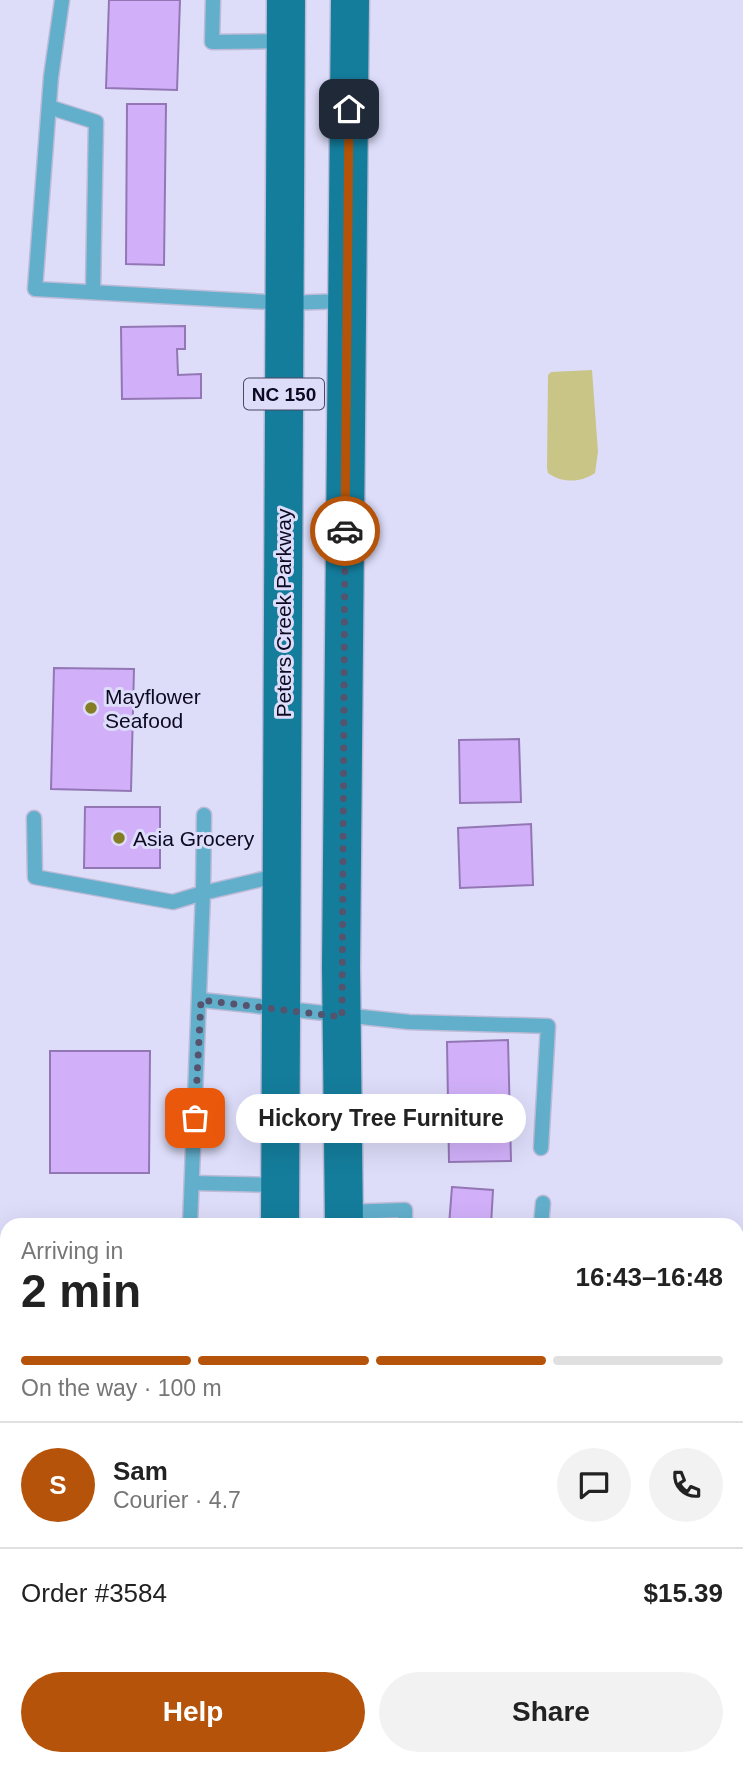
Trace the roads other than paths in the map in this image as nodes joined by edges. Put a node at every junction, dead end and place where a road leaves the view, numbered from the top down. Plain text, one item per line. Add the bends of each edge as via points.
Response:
1 (62, 0) edge
2 (213, 0) edge
3 (286, 0) edge
4 (350, 0) edge
5 (286, 41) junction
6 (49, 107) junction
7 (93, 292) junction
8 (347, 301) junction
9 (285, 303) junction
10 (204, 815) dead end
11 (34, 817) dead end
12 (282, 875) junction
13 (203, 893) junction
14 (341, 948) junction
15 (282, 952) junction
16 (201, 1000) junction
17 (281, 1010) junction
18 (342, 1017) junction
19 (541, 1148) dead end
20 (192, 1183) junction
21 (280, 1185) junction
22 (543, 1203) dead end
23 (190, 1218) edge
24 (280, 1218) edge
25 (344, 1218) edge
26 (405, 1218) edge
27 (542, 1218) edge

1 - 6 lane
2 - 5 lane via 212,42
3 - 5 main road, Peters Creek Parkway / NC 150
4 - 8 main road, NC 150
5 - 9 main road, Peters Creek Parkway / NC 150
6 - 7 lane via 96,122
6 - 7 lane via 35,289
7 - 9 lane
8 - 9 lane
8 - 14 main road, NC 150
9 - 12 main road, Peters Creek Parkway / NC 150
10 - 13 lane
11 - 13 lane via 35,877 173,902
12 - 13 lane
12 - 15 main road, Peters Creek Parkway / NC 150
13 - 16 lane
14 - 15 main road
14 - 18 main road, NC 150
15 - 17 main road, Peters Creek Parkway / NC 150
16 - 17 lane
16 - 20 lane
17 - 18 lane
17 - 21 main road, Peters Creek Parkway / NC 150
18 - 19 lane via 548,1026
18 - 25 main road, NC 150
20 - 21 lane
20 - 23 lane
21 - 24 main road, Peters Creek Parkway / NC 150
22 - 27 lane
25 - 26 lane via 405,1210

